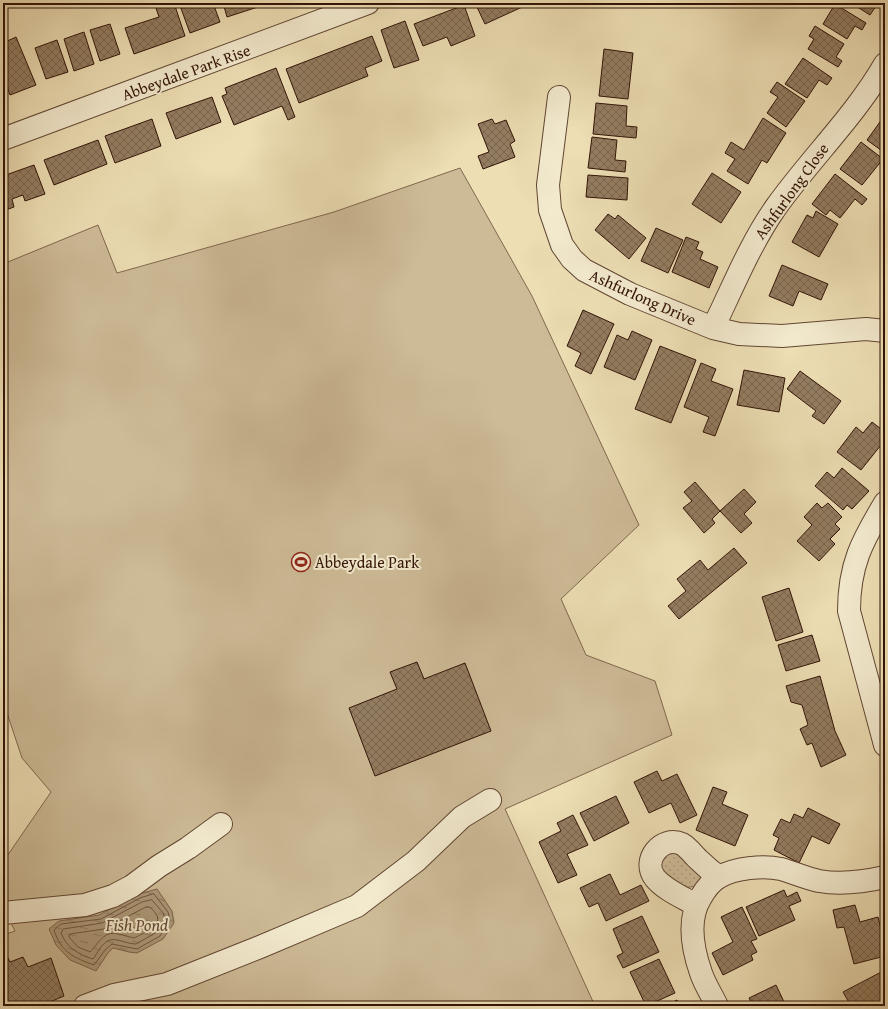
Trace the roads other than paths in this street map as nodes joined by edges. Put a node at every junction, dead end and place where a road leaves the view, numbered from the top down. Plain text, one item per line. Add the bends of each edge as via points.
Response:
1 (368, 3) edge
2 (885, 64) edge
3 (559, 97) dead end
4 (3, 139) edge
5 (713, 328) junction
6 (885, 331) edge
7 (885, 503) edge
8 (885, 745) edge
9 (490, 800) dead end
10 (221, 824) dead end
11 (885, 876) edge
12 (719, 877) junction
13 (696, 905) junction
14 (3, 913) edge
15 (85, 1006) edge
16 (717, 1006) edge

1 - 4 street, Abbeydale Park Rise
2 - 5 street, Ashfurlong Close via 864,97 776,207 753,244
3 - 5 street, Ashfurlong Drive via 548,185 550,210 562,245 584,270 599,279
5 - 6 street, Ashfurlong Drive via 739,334 782,336
7 - 8 street via 865,537 854,566 850,579 849,611
9 - 15 street via 462,817 416,861 357,906 167,984 114,995
10 - 14 street via 132,886 113,896 85,905
11 - 12 street via 846,883 818,881 779,869 743,868
12 - 13 street via 702,894
12 - 13 street via 682,844 666,843 657,848 651,858 654,877
13 - 16 street via 692,918 696,955 701,974

